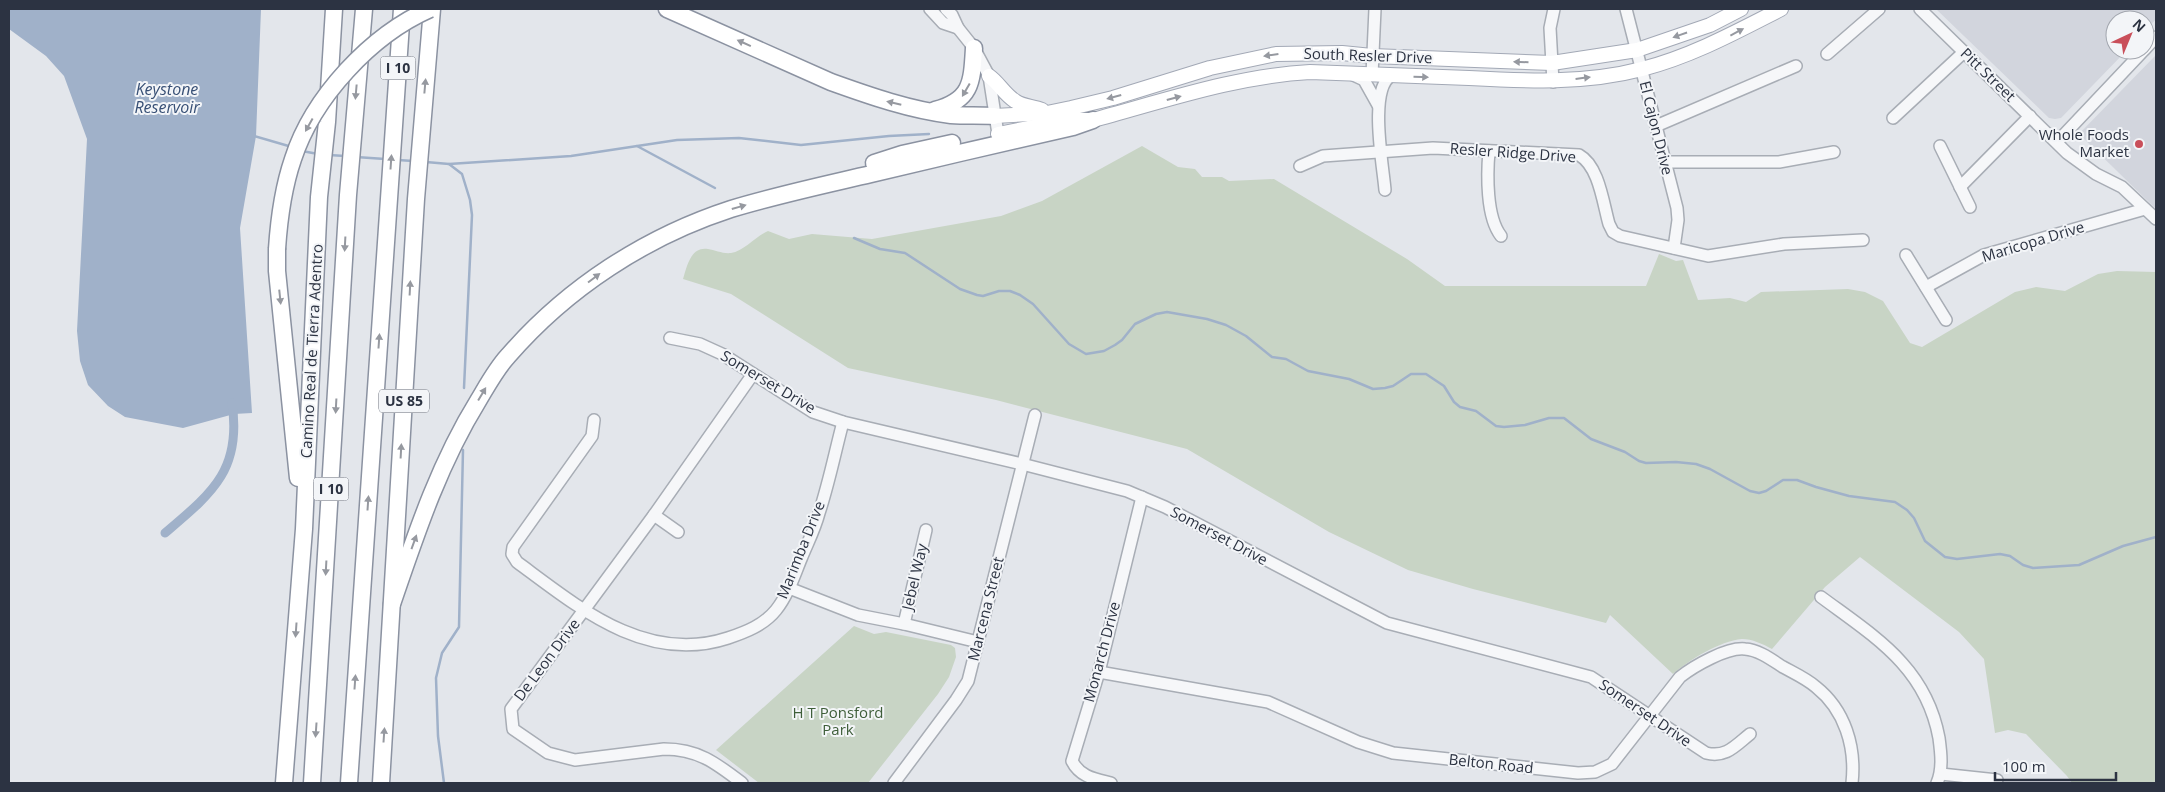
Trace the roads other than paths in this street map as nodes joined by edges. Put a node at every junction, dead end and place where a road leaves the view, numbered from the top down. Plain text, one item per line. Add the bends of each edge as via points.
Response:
1 (334, 9) edge
2 (364, 9) edge
3 (402, 9) edge
4 (431, 9) edge
5 (667, 9) edge
6 (930, 9) edge
7 (946, 9) edge
8 (1375, 9) edge
9 (1554, 9) edge
10 (1626, 9) edge
11 (1741, 9) edge
12 (1781, 9) edge
13 (1879, 9) edge
14 (1920, 9) edge
15 (958, 28) junction
16 (974, 48) junction
17 (1637, 50) junction
18 (1964, 52) junction
19 (1827, 54) dead end
20 (1372, 56) junction
21 (2134, 60) edge
22 (1552, 63) junction
23 (1796, 66) dead end
24 (1641, 69) junction
25 (1349, 74) junction
26 (1372, 74) junction
27 (1392, 75) junction
28 (989, 76) junction
29 (1553, 82) junction
30 (1378, 105) junction
31 (930, 111) junction
32 (1047, 113) junction
33 (994, 116) junction
34 (2030, 116) junction
35 (1893, 118) dead end
36 (1093, 120) junction
37 (1656, 126) junction
38 (998, 134) junction
39 (2057, 142) junction
40 (1940, 146) dead end
41 (1382, 150) junction
42 (1489, 151) junction
43 (1834, 152) dead end
44 (1665, 162) junction
45 (1300, 166) dead end
46 (846, 180) junction
47 (1960, 187) junction
48 (1386, 190) dead end
49 (1970, 206) dead end
50 (2145, 209) junction
51 (2156, 219) edge
52 (1501, 236) dead end
53 (1863, 240) dead end
54 (1674, 248) junction
55 (1906, 255) dead end
56 (1926, 287) junction
57 (1946, 320) dead end
58 (670, 338) dead end
59 (753, 374) junction
60 (1035, 415) dead end
61 (594, 420) dead end
62 (843, 422) junction
63 (1022, 464) junction
64 (1142, 497) junction
65 (654, 515) junction
66 (304, 529) junction
67 (926, 530) dead end
68 (678, 532) dead end
69 (789, 588) junction
70 (1821, 597) dead end
71 (392, 604) junction
72 (584, 611) junction
73 (904, 624) junction
74 (978, 642) junction
75 (1099, 672) junction
76 (1649, 716) junction
77 (1750, 734) dead end
78 (1939, 779) edge
79 (1997, 780) dead end
80 (899, 781) edge
81 (284, 783) edge
82 (312, 783) edge
83 (348, 783) edge
84 (381, 783) edge
85 (742, 783) edge
86 (1111, 783) edge
87 (1852, 783) edge

1 - 66 highway, Camino Real de Tierra Adentro via 319,197
2 -> 82 highway, I 10 via 348,195
83 -> 3 highway, I 10
4 -> 66 highway, bridge via 397,27 370,48 333,89 312,119 288,173 278,224 277,271
71 -> 4 highway, US 85 via 420,134
31 -> 5 highway via 886,101 832,82
6 - 15 street via 943,23
7 - 15 street
8 - 20 street
9 - 22 street via 1550,28
10 - 17 street, El Cajon Drive
11 -> 17 main road, South Resler Drive via 1710,24
24 -> 12 main road, South Resler Drive via 1720,41
13 - 19 street
14 - 18 street, Pitt Street
15 - 16 street
16 - 28 street
16 -> 31 highway via 968,90 950,106
17 - 22 main road, South Resler Drive
17 - 24 street, El Cajon Drive
18 - 34 street, Pitt Street
18 - 35 street
22 -> 20 main road, South Resler Drive
20 - 26 street
20 -> 32 main road, South Resler Drive via 1310,52 1252,58 1114,98
21 - 39 street
22 - 29 street
23 - 37 street
29 -> 24 main road, South Resler Drive
24 - 37 street, El Cajon Drive
25 - 26 main road, South Resler Drive
25 - 30 street via 1364,80
36 -> 25 main road, South Resler Drive via 1237,81 1276,74
26 - 27 main road, South Resler Drive
27 -> 29 main road, South Resler Drive
27 - 30 street via 1384,82
28 - 32 main road via 1007,96
28 - 33 street
30 - 41 street
31 - 33 highway
32 - 33 main road, South Resler Drive
33 - 38 street
34 - 39 street, Pitt Street
34 - 47 street
36 - 38 main road, South Resler Drive via 1070,120
36 - 46 highway
37 - 44 street, El Cajon Drive
38 - 46 highway via 902,154 874,163
39 - 50 street, Pitt Street via 2082,165 2122,187
40 - 47 street
41 - 42 street, Resler Ridge Drive
41 - 45 street, Resler Ridge Drive via 1322,156
41 - 48 street
42 - 52 street via 1488,188 1494,221
42 - 54 street, Resler Ridge Drive via 1580,155 1593,169 1613,232
43 - 44 street via 1779,162
44 - 54 street, El Cajon Drive via 1677,208
71 -> 46 highway via 434,485 472,410 507,356 549,315 606,269 636,250 671,234 729,210
47 - 49 street
50 - 51 street, Pitt Street
50 - 56 street, Maricopa Drive via 1984,254
53 - 54 street via 1784,244 1708,256
55 - 56 street
56 - 57 street
58 - 59 street, Somerset Drive via 708,347
59 - 62 street, Somerset Drive via 806,408
59 - 65 street, De Leon Drive
60 - 63 street, Marcena Street
61 - 72 street, Marimba Drive via 592,436 513,546 512,554 517,562
62 - 63 street, Somerset Drive
62 - 69 street, Marimba Drive via 819,514
63 - 64 street, Somerset Drive
63 - 74 street, Marcena Street
64 - 75 street, Monarch Drive
64 - 76 street, Somerset Drive via 1372,617 1591,677
65 - 68 street
65 - 72 street, De Leon Drive
66 -> 81 highway, Camino Real de Tierra Adentro
67 - 73 street, Jebel Way
69 - 72 street, Marimba Drive via 776,610 756,627 719,640 675,644 647,641
69 - 73 street via 858,615
70 - 78 street via 1889,648 1917,681 1937,727
84 -> 71 highway, US 85
72 - 85 street, De Leon Drive via 511,709 513,729 548,753 575,760 664,749 695,752
73 - 74 street
74 - 80 street, Marcena Street via 968,681
75 - 76 street, Belton Road via 1268,702 1358,742 1393,753 1578,773 1595,772 1612,764
75 - 86 street, Monarch Drive via 1072,761 1076,770 1087,777
76 - 77 street, Somerset Drive via 1706,753 1717,756
76 - 87 street, Belton Road via 1688,671 1736,649 1747,648 1816,686 1828,698 1846,728 1851,744
78 - 79 street

